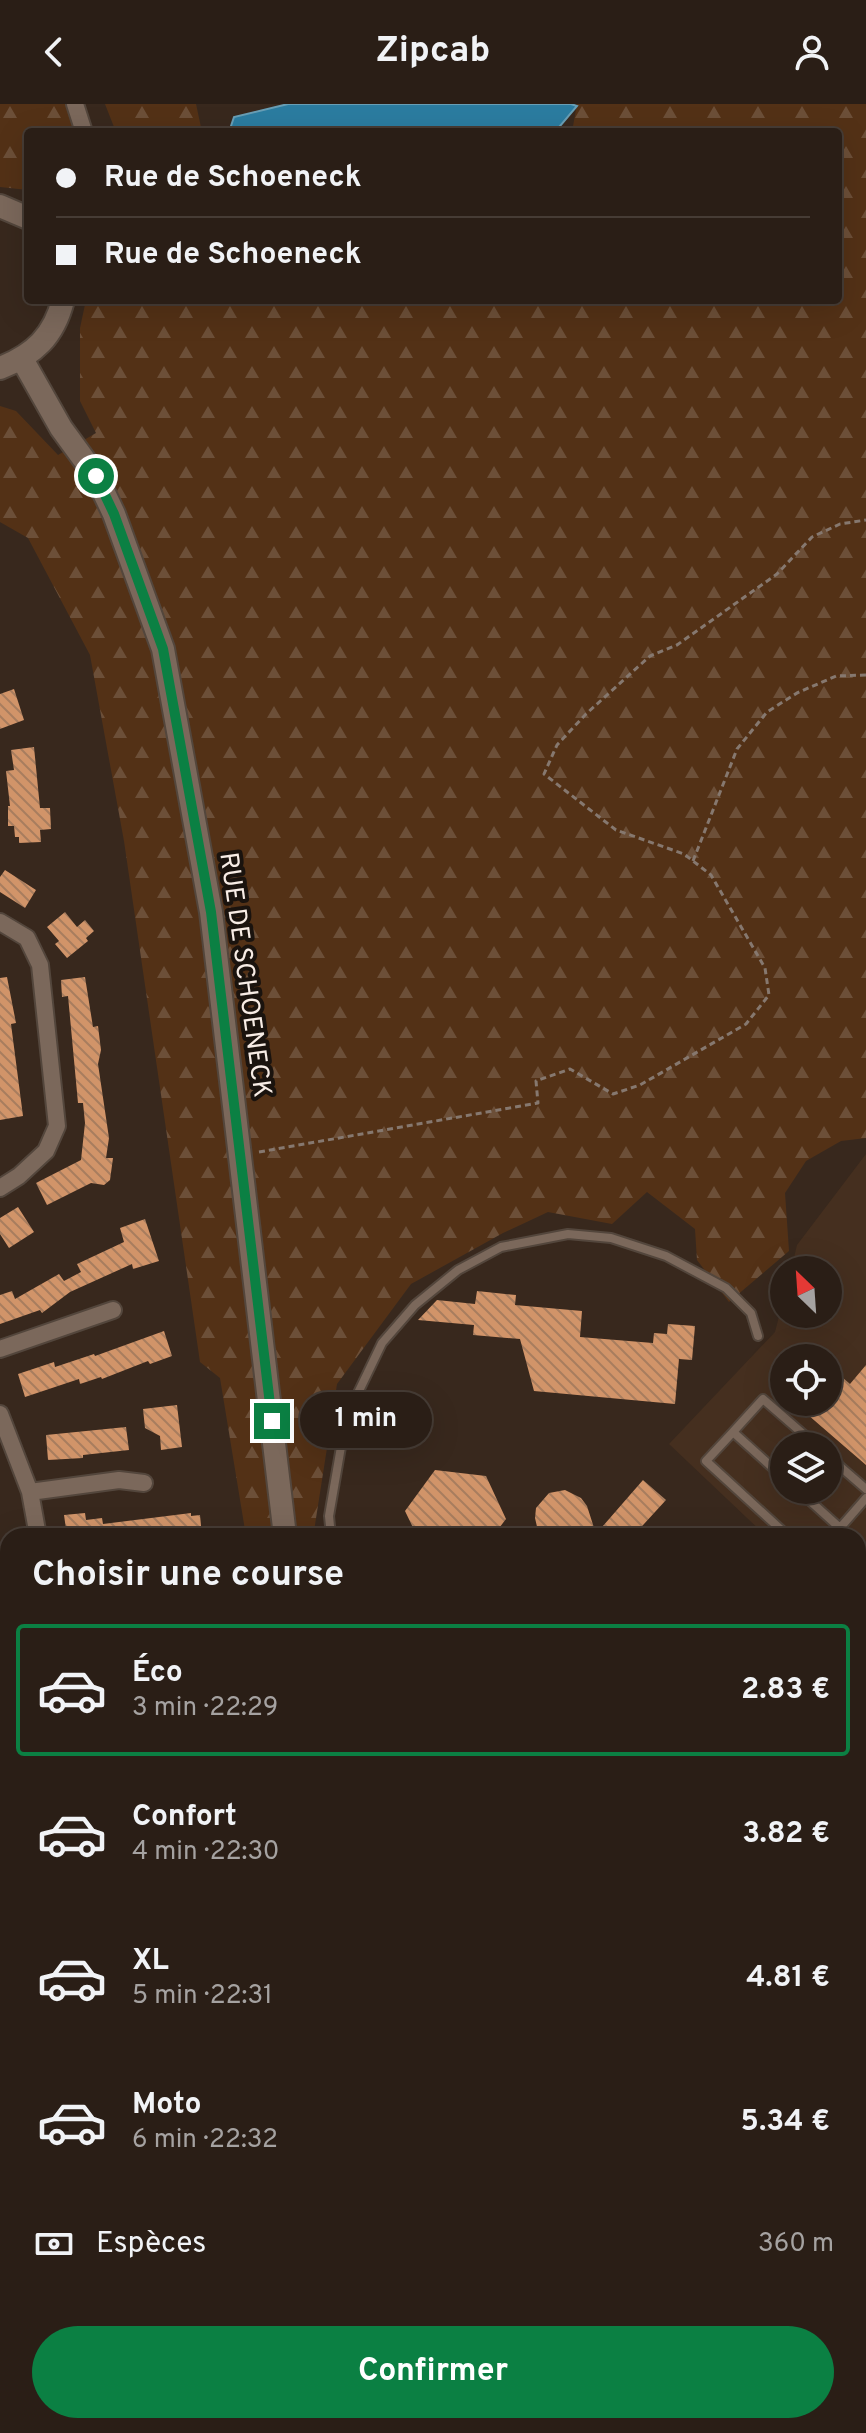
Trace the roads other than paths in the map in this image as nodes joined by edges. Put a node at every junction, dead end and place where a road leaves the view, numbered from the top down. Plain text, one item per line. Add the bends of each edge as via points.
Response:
1 (75, 104) edge
2 (83, 128) edge
3 (0, 206) edge
4 (24, 216) edge
5 (62, 304) edge
6 (22, 359) junction
7 (0, 368) edge
8 (0, 922) edge
9 (0, 1188) edge
10 (113, 1310) dead end
11 (758, 1336) dead end
12 (0, 1349) edge
13 (0, 1414) edge
14 (733, 1432) junction
15 (801, 1432) edge
16 (770, 1465) edge
17 (842, 1468) edge
18 (144, 1483) dead end
19 (866, 1489) edge
20 (30, 1492) junction
21 (866, 1498) edge
22 (813, 1504) edge
23 (37, 1528) edge
24 (284, 1528) edge
25 (330, 1528) edge
26 (779, 1528) edge
27 (840, 1528) joint

1 - 2 street
3 - 4 main road
5 - 6 main road via 49,335
6 - 7 main road
6 - 24 main road, RUE DE SCHOENECK via 96,476 163,649 211,912
8 - 9 street via 27,938 40,965 57,1126 46,1151
10 - 12 street
11 - 25 lane via 751,1313 726,1288 666,1256 611,1238 568,1234 501,1247 458,1270 415,1305 382,1343 346,1418
13 - 20 street
14 - 15 lane via 763,1399
14 - 16 lane
14 - 26 lane via 706,1461
17 - 19 lane
18 - 20 street via 119,1480
20 - 23 street
21 - 27 lane
22 - 27 lane

